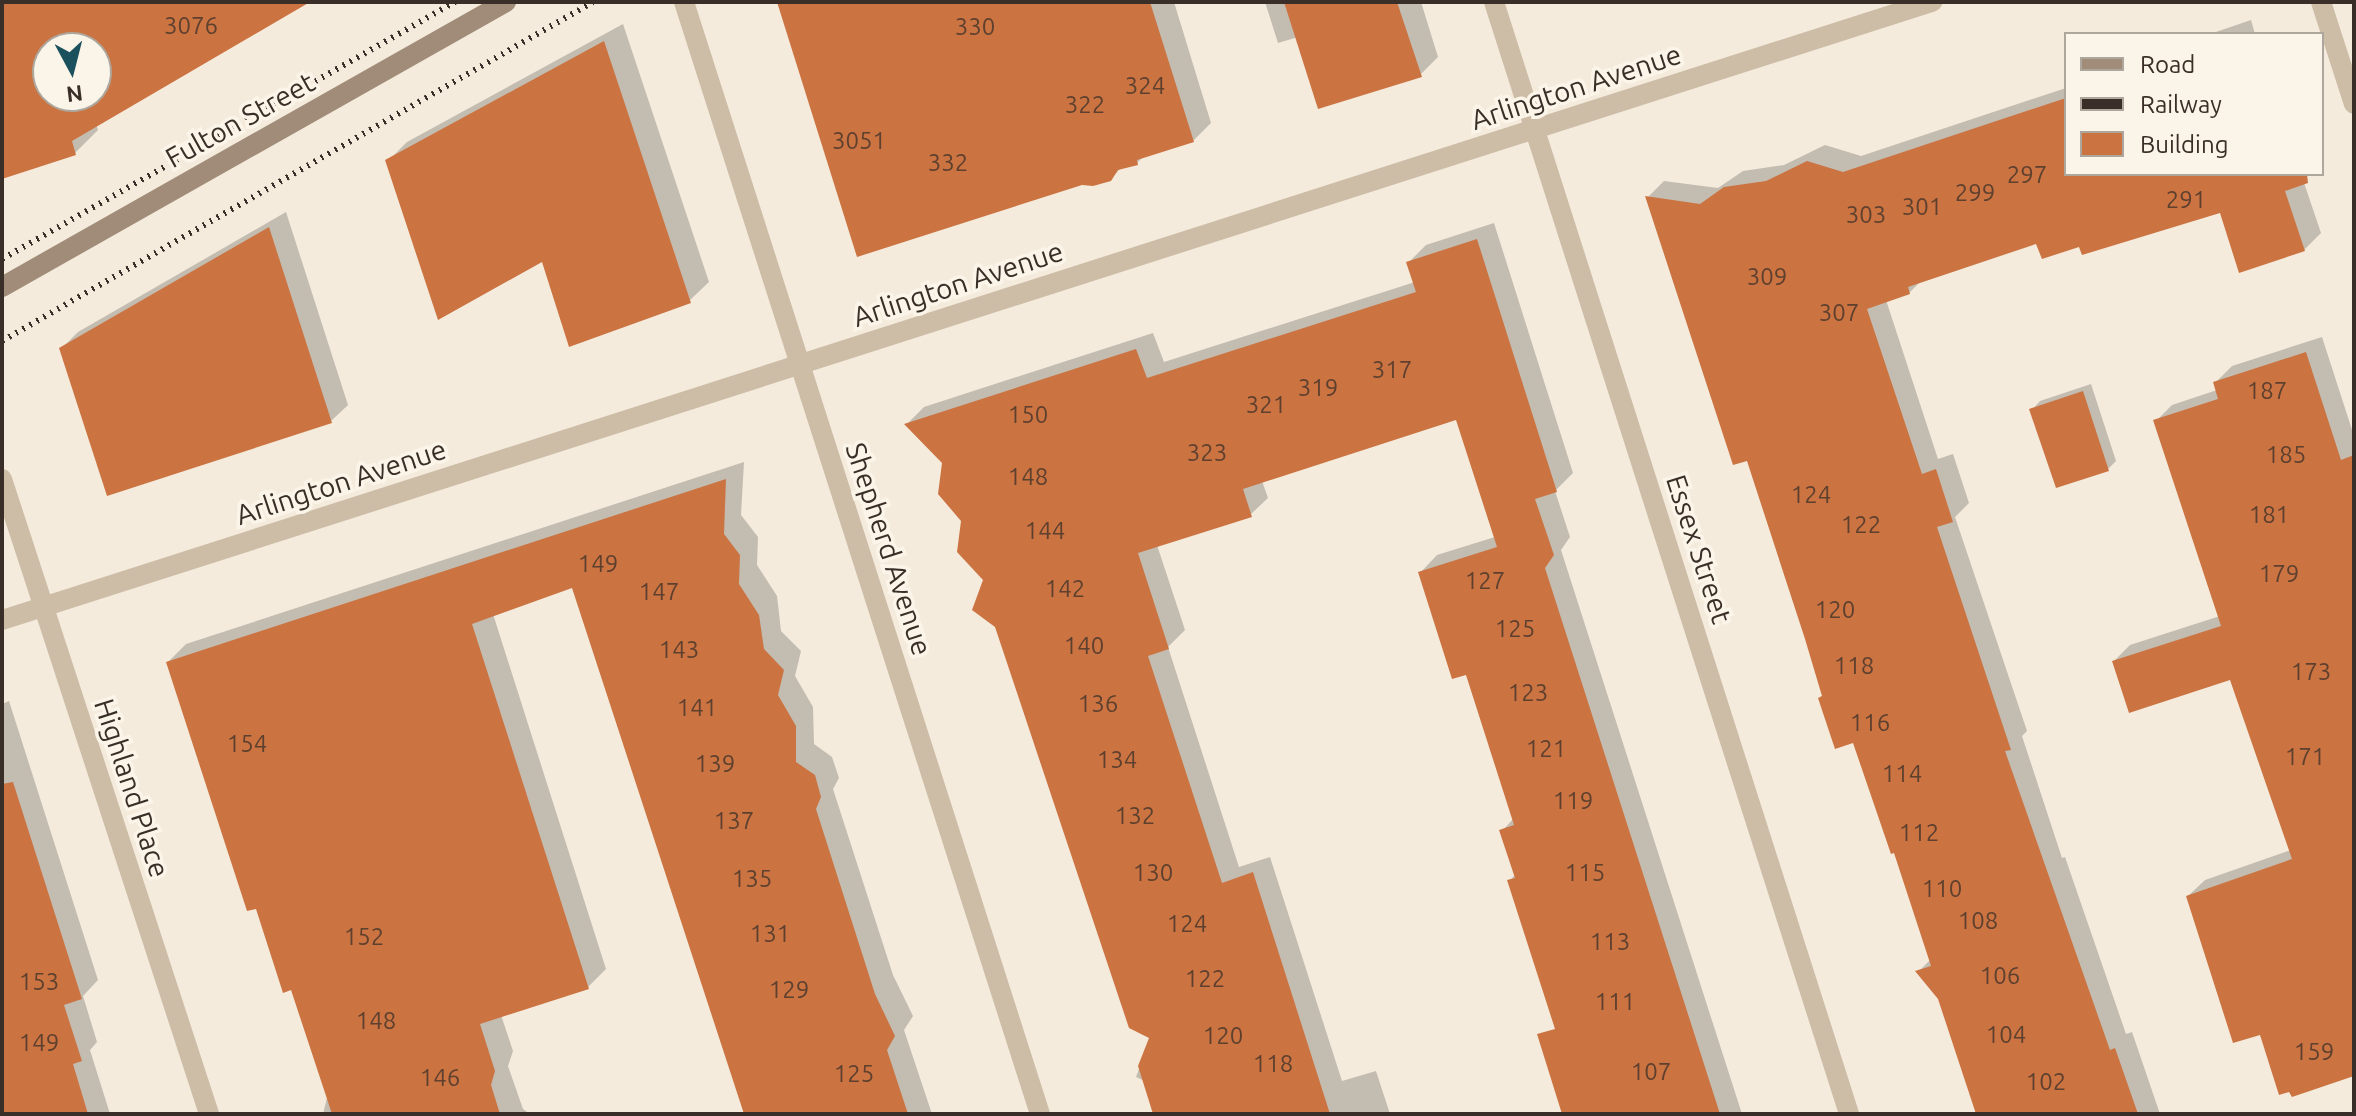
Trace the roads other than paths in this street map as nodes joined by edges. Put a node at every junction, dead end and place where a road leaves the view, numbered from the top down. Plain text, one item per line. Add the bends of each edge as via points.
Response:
1 (506, 2) edge
2 (684, 2) edge
3 (1494, 2) edge
4 (1932, 2) edge
5 (2321, 2) edge
6 (2354, 104) edge
7 (1536, 130) junction
8 (2, 287) edge
9 (800, 363) junction
10 (2, 479) edge
11 (43, 607) junction
12 (2, 620) edge
13 (209, 1114) edge
14 (1040, 1114) edge
15 (1849, 1114) edge

1 - 8 street, Fulton Street
2 - 9 street, Shepherd Avenue
3 - 7 street, Essex Street
4 - 7 street, Arlington Avenue
5 - 6 street
7 - 9 street, Arlington Avenue
7 - 15 street, Essex Street
9 - 11 street, Arlington Avenue
9 - 14 street, Shepherd Avenue
10 - 11 street, Highland Place
11 - 12 street, Arlington Avenue
11 - 13 street, Highland Place

